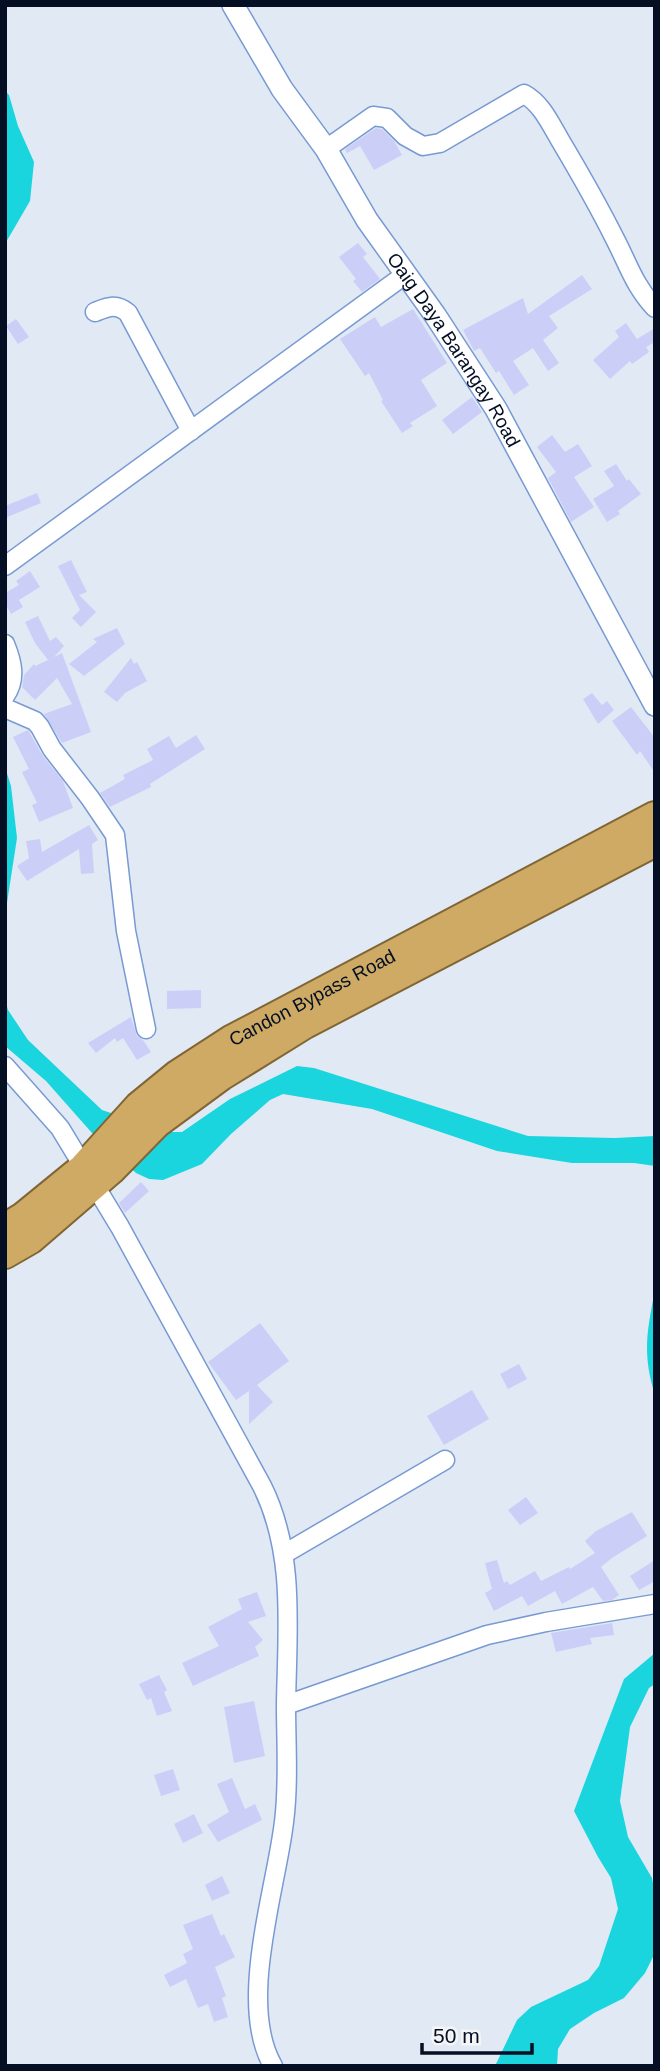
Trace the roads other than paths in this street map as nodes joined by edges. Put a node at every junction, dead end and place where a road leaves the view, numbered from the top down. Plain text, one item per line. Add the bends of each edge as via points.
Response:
1 (233, 5) edge
2 (326, 149) junction
3 (406, 274) junction
4 (655, 308) edge
5 (95, 312) dead end
6 (191, 431) junction
7 (5, 566) edge
8 (5, 643) edge
9 (5, 696) edge
10 (655, 705) edge
11 (5, 708) edge
12 (655, 816) edge
13 (655, 842) edge
14 (146, 1029) dead end
15 (5, 1066) edge
16 (148, 1114) junction
17 (95, 1169) junction
18 (5, 1228) edge
19 (5, 1254) edge
20 (445, 1460) dead end
21 (284, 1554) junction
22 (655, 1604) edge
23 (286, 1705) junction
24 (274, 2066) edge

1 - 2 street, Oaig Daya Barangay Road via 282,89
2 - 3 street, Oaig Daya Barangay Road via 367,220
2 - 4 street via 373,116 387,118 423,146 440,143 524,94 533,98 616,239 636,287
3 - 6 street
3 - 10 street, Oaig Daya Barangay Road via 502,419
5 - 6 street via 112,306 128,313
6 - 7 street
8 - 9 street via 13,674
11 - 14 street via 40,727 115,835
12 - 16 highway, Candon Bypass Road via 231,1040 177,1075
13 - 16 highway, Candon Bypass Road via 305,1024
15 - 17 street
16 - 17 highway, Candon Bypass Road
17 - 18 highway, Candon Bypass Road
17 - 19 highway, Candon Bypass Road via 31,1239
17 - 21 street via 120,1227 274,1509
20 - 21 street
21 - 23 street
22 - 23 street via 487,1635
23 - 24 street via 284,1820 258,2005 260,2035

